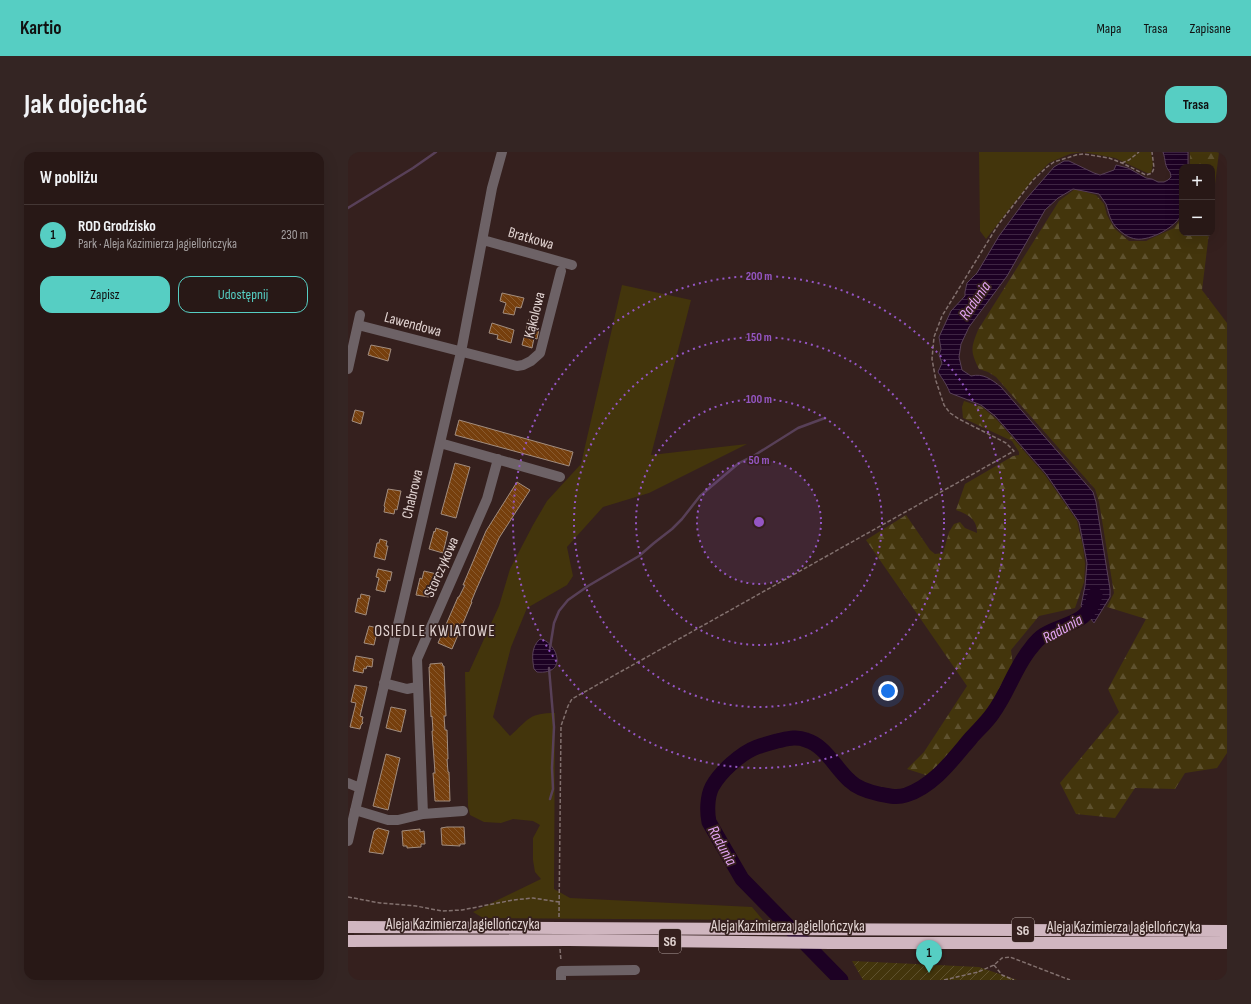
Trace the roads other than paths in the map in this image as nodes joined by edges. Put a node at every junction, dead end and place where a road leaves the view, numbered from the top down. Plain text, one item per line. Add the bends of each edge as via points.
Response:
1 (502, 152) edge
2 (482, 240) junction
3 (572, 265) dead end
4 (561, 271) dead end
5 (461, 352) junction
6 (348, 369) edge
7 (440, 443) junction
8 (498, 459) junction
9 (560, 477) dead end
10 (384, 683) junction
11 (417, 688) junction
12 (348, 783) edge
13 (360, 788) junction
14 (355, 810) junction
15 (463, 811) dead end
16 (423, 814) junction
17 (348, 841) edge
18 (348, 927) edge
19 (1227, 931) edge
20 (348, 941) edge
21 (1227, 943) edge
22 (635, 970) dead end
23 (561, 976) edge

1 - 2 street, Chabrowa
2 - 3 street, Bratkowa
2 - 5 street, Chabrowa
4 - 5 street, Kąkolowa via 540,353 531,361 517,366
5 - 6 street, Lawendowa via 359,320
5 - 7 street, Chabrowa
7 - 8 street
7 - 10 street, Chabrowa
8 - 9 street
8 - 11 street, Storczykowa via 487,499 417,659
10 - 11 street via 407,689
10 - 13 street, Chabrowa
11 - 16 street, Storczykowa
12 - 13 street
13 - 14 street, Chabrowa
14 - 16 street via 388,820
14 - 17 street, Chabrowa
15 - 16 street
18 - 19 highway, Aleja Kazimierza Jagiellończyka / S6
20 - 21 highway, Aleja Kazimierza Jagiellończyka / S6
22 - 23 street

